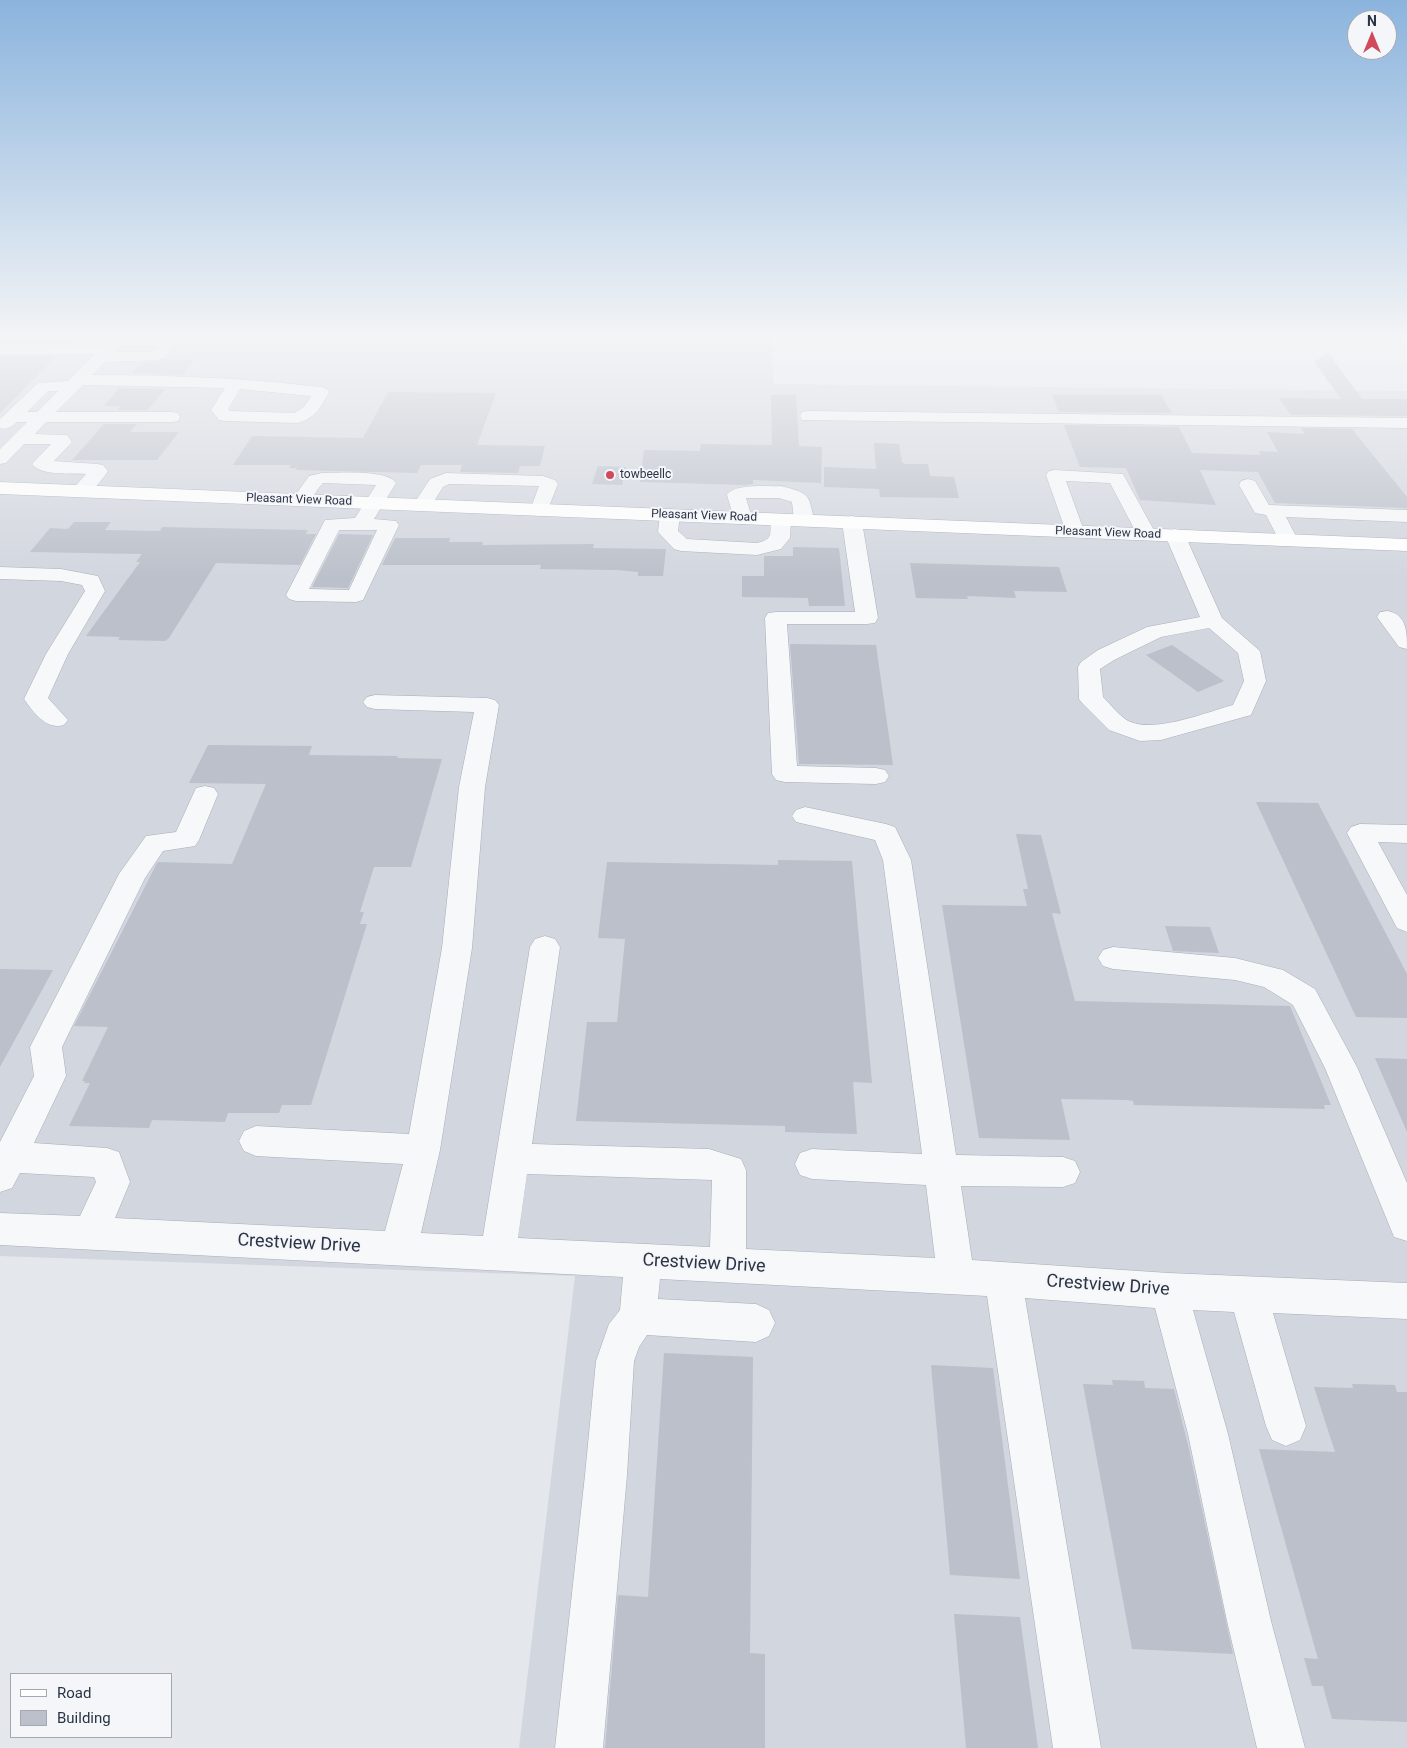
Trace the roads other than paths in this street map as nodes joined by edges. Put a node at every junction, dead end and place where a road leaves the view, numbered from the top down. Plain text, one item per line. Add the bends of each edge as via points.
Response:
1 (43, 416) edge
2 (225, 416) edge
3 (301, 416) edge
4 (808, 416) dead end
5 (12, 417) joint
6 (172, 417) dead end
7 (41, 418) junction
8 (1407, 423) edge
9 (0, 430) edge
10 (20, 439) junction
11 (0, 459) edge
12 (1248, 485) dead end
13 (0, 488) edge
14 (80, 492) junction
15 (373, 503) junction
16 (422, 505) junction
17 (539, 510) junction
18 (1273, 511) junction
19 (1366, 514) junction
20 (670, 515) junction
21 (1407, 516) edge
22 (742, 518) junction
23 (781, 520) junction
24 (804, 520) junction
25 (852, 522) junction
26 (361, 524) junction
27 (1074, 531) junction
28 (1146, 534) junction
29 (1175, 535) junction
30 (1288, 540) junction
31 (1381, 544) junction
32 (1407, 545) edge
33 (0, 573) edge
34 (1388, 616) dead end
35 (1213, 621) junction
36 (1407, 642) edge
37 (375, 702) dead end
38 (56, 720) dead end
39 (876, 776) dead end
40 (205, 794) dead end
41 (805, 816) dead end
42 (1403, 827) edge
43 (1398, 886) edge
44 (1407, 921) edge
45 (545, 947) dead end
46 (1113, 958) dead end
47 (256, 1141) dead end
48 (423, 1150) junction
49 (512, 1159) junction
50 (812, 1164) dead end
51 (5, 1167) edge
52 (941, 1170) junction
53 (1063, 1172) dead end
54 (1407, 1225) edge
55 (0, 1229) edge
56 (91, 1233) junction
57 (399, 1249) junction
58 (498, 1253) junction
59 (643, 1261) junction
60 (728, 1265) junction
61 (956, 1276) junction
62 (1003, 1279) junction
63 (1169, 1291) junction
64 (1248, 1293) junction
65 (1407, 1301) edge
66 (638, 1316) junction
67 (756, 1323) dead end
68 (1286, 1426) dead end
69 (579, 1748) edge
70 (1077, 1748) edge
71 (1281, 1748) edge

1 - 7 street
2 - 3 street
4 - 8 street
5 - 7 street
5 - 9 street
6 - 7 street
7 - 10 street
10 - 11 street
10 - 14 street via 61,439 63,442 41,464 44,466 97,469 99,471
12 - 18 street via 1262,509
13 - 14 main road, Pleasant View Road
14 - 15 main road, Pleasant View Road
15 - 16 main road, Pleasant View Road
15 - 26 street
16 - 17 main road, Pleasant View Road
16 - 17 street via 436,482 446,478 543,481 549,484
17 - 20 main road, Pleasant View Road
18 - 19 street
18 - 30 street
19 - 21 street
19 - 31 street
20 - 22 main road, Pleasant View Road
20 - 23 street via 668,532 681,545 757,548 774,545 780,538
22 - 23 main road, Pleasant View Road
22 - 24 street via 736,495 781,492 801,499
23 - 24 main road, Pleasant View Road
24 - 25 main road, Pleasant View Road
25 - 27 main road, Pleasant View Road
25 - 39 street via 867,618 776,618 785,774
26 - 26 street via 332,524 296,595 356,596 389,525
27 - 28 main road, Pleasant View Road
27 - 28 street via 1055,475 1117,478
28 - 29 main road, Pleasant View Road
29 - 30 main road, Pleasant View Road
29 - 35 street
30 - 31 main road, Pleasant View Road
31 - 32 main road, Pleasant View Road
33 - 38 street via 61,575 91,580 95,591 57,654 36,699
34 - 36 street
35 - 35 street via 1250,651 1255,681 1243,710 1161,732 1140,732 1116,725 1091,699 1089,668 1106,655 1155,632
37 - 48 street via 486,705 472,787 457,948
40 - 51 street via 186,840 155,843 133,874 46,1047 50,1076
41 - 52 street via 886,833 897,860
42 - 43 street via 1360,833
43 - 44 street
45 - 49 street
46 - 54 street via 1235,969 1272,978 1304,997 1341,1067
47 - 48 street
48 - 57 street
49 - 58 street
49 - 60 street via 709,1164 730,1170
50 - 52 street
51 - 56 street via 106,1163 113,1182
52 - 53 street
52 - 61 street
55 - 56 street, Crestview Drive
56 - 57 street, Crestview Drive
57 - 58 street, Crestview Drive
58 - 59 street, Crestview Drive
59 - 60 street, Crestview Drive
59 - 66 street
60 - 61 street, Crestview Drive
61 - 62 street, Crestview Drive
62 - 63 street, Crestview Drive
62 - 70 street
63 - 64 street, Crestview Drive
63 - 71 street via 1208,1434
64 - 65 street, Crestview Drive
64 - 68 street
66 - 67 street
66 - 69 street via 623,1337 615,1361

